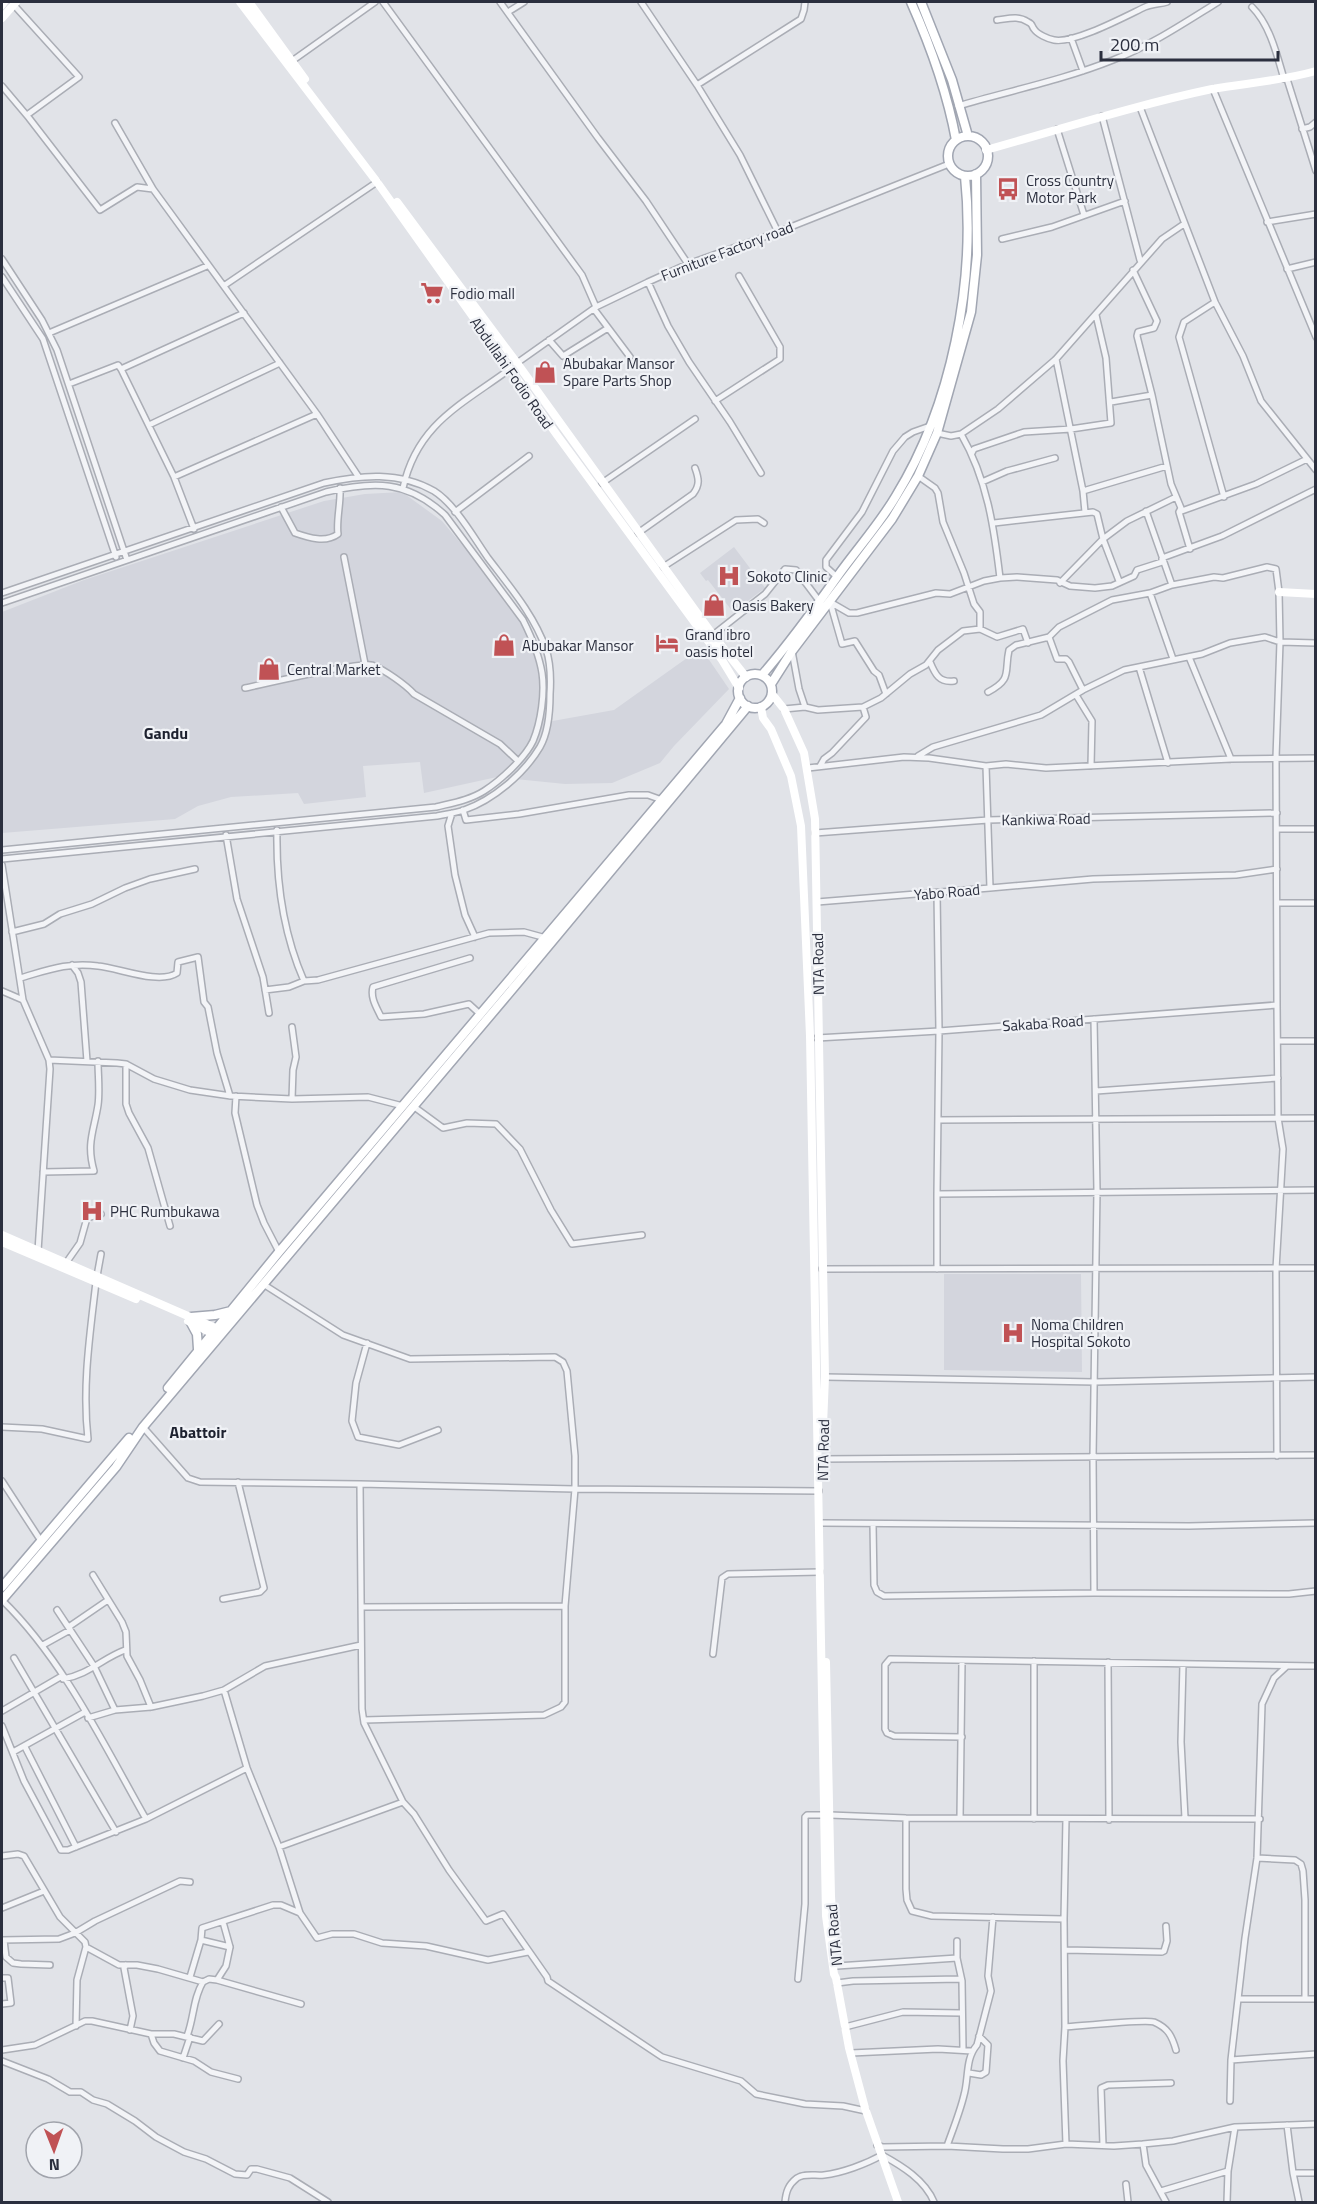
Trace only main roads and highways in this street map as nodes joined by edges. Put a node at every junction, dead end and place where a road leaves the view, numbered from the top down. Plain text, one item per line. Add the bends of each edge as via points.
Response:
1 (4, 2) edge
2 (240, 2) edge
3 (249, 2) edge
4 (911, 2) edge
5 (924, 2) edge
6 (15, 3) edge
7 (2, 5) edge
8 (2, 18) edge
9 (1316, 71) edge
10 (968, 136) junction
11 (956, 140) junction
12 (986, 150) junction
13 (976, 174) junction
14 (965, 176) junction
15 (934, 430) junction
16 (1279, 592) road end
17 (1316, 594) edge
18 (762, 675) junction
19 (746, 677) junction
20 (739, 688) junction
21 (772, 689) junction
22 (740, 698) junction
23 (748, 706) junction
24 (761, 707) junction
25 (2, 1235) edge
26 (2, 1242) edge
27 (96, 1279) junction
28 (231, 1311) junction
29 (190, 1319) junction
30 (218, 1332) junction
31 (198, 1350) junction
32 (2, 1587) edge
33 (2, 1600) edge
34 (826, 1815) junction
35 (837, 1980) junction
36 (898, 2202) edge

1 - 7 main road
2 - 20 main road, Abdullahi Fodio Road via 377,182
3 - 19 main road, Abdullahi Fodio Road
4 - 11 main road via 943,82
5 - 10 main road
6 - 8 main road
9 - 12 main road via 1213,89
10 - 11 main road
10 - 12 main road via 976,138
11 - 14 main road via 948,151 949,164
12 - 13 main road via 987,159
13 - 14 main road
13 - 15 main road via 977,255 971,312
14 - 15 main road via 965,289
15 - 18 main road via 873,531
15 - 21 main road via 918,476 892,519 792,651
16 - 17 main road
18 - 19 main road
18 - 21 main road
19 - 20 main road
20 - 22 main road
21 - 24 main road via 770,699
21 - 34 main road, NTA Road via 804,753 816,833 825,1377 822,1459
22 - 23 main road
22 - 28 main road via 726,724
23 - 24 main road
23 - 30 main road
24 - 34 main road, NTA Road via 762,718 771,729 791,776 801,826 810,1036
25 - 27 main road
26 - 27 main road
27 - 29 main road
28 - 29 main road
28 - 30 main road
29 - 30 main road
29 - 31 main road via 197,1334
30 - 31 main road
30 - 33 main road via 116,1467
31 - 32 main road via 110,1462
34 - 35 main road, NTA Road
34 - 35 main road, NTA Road via 824,1895
35 - 36 main road via 866,2112

